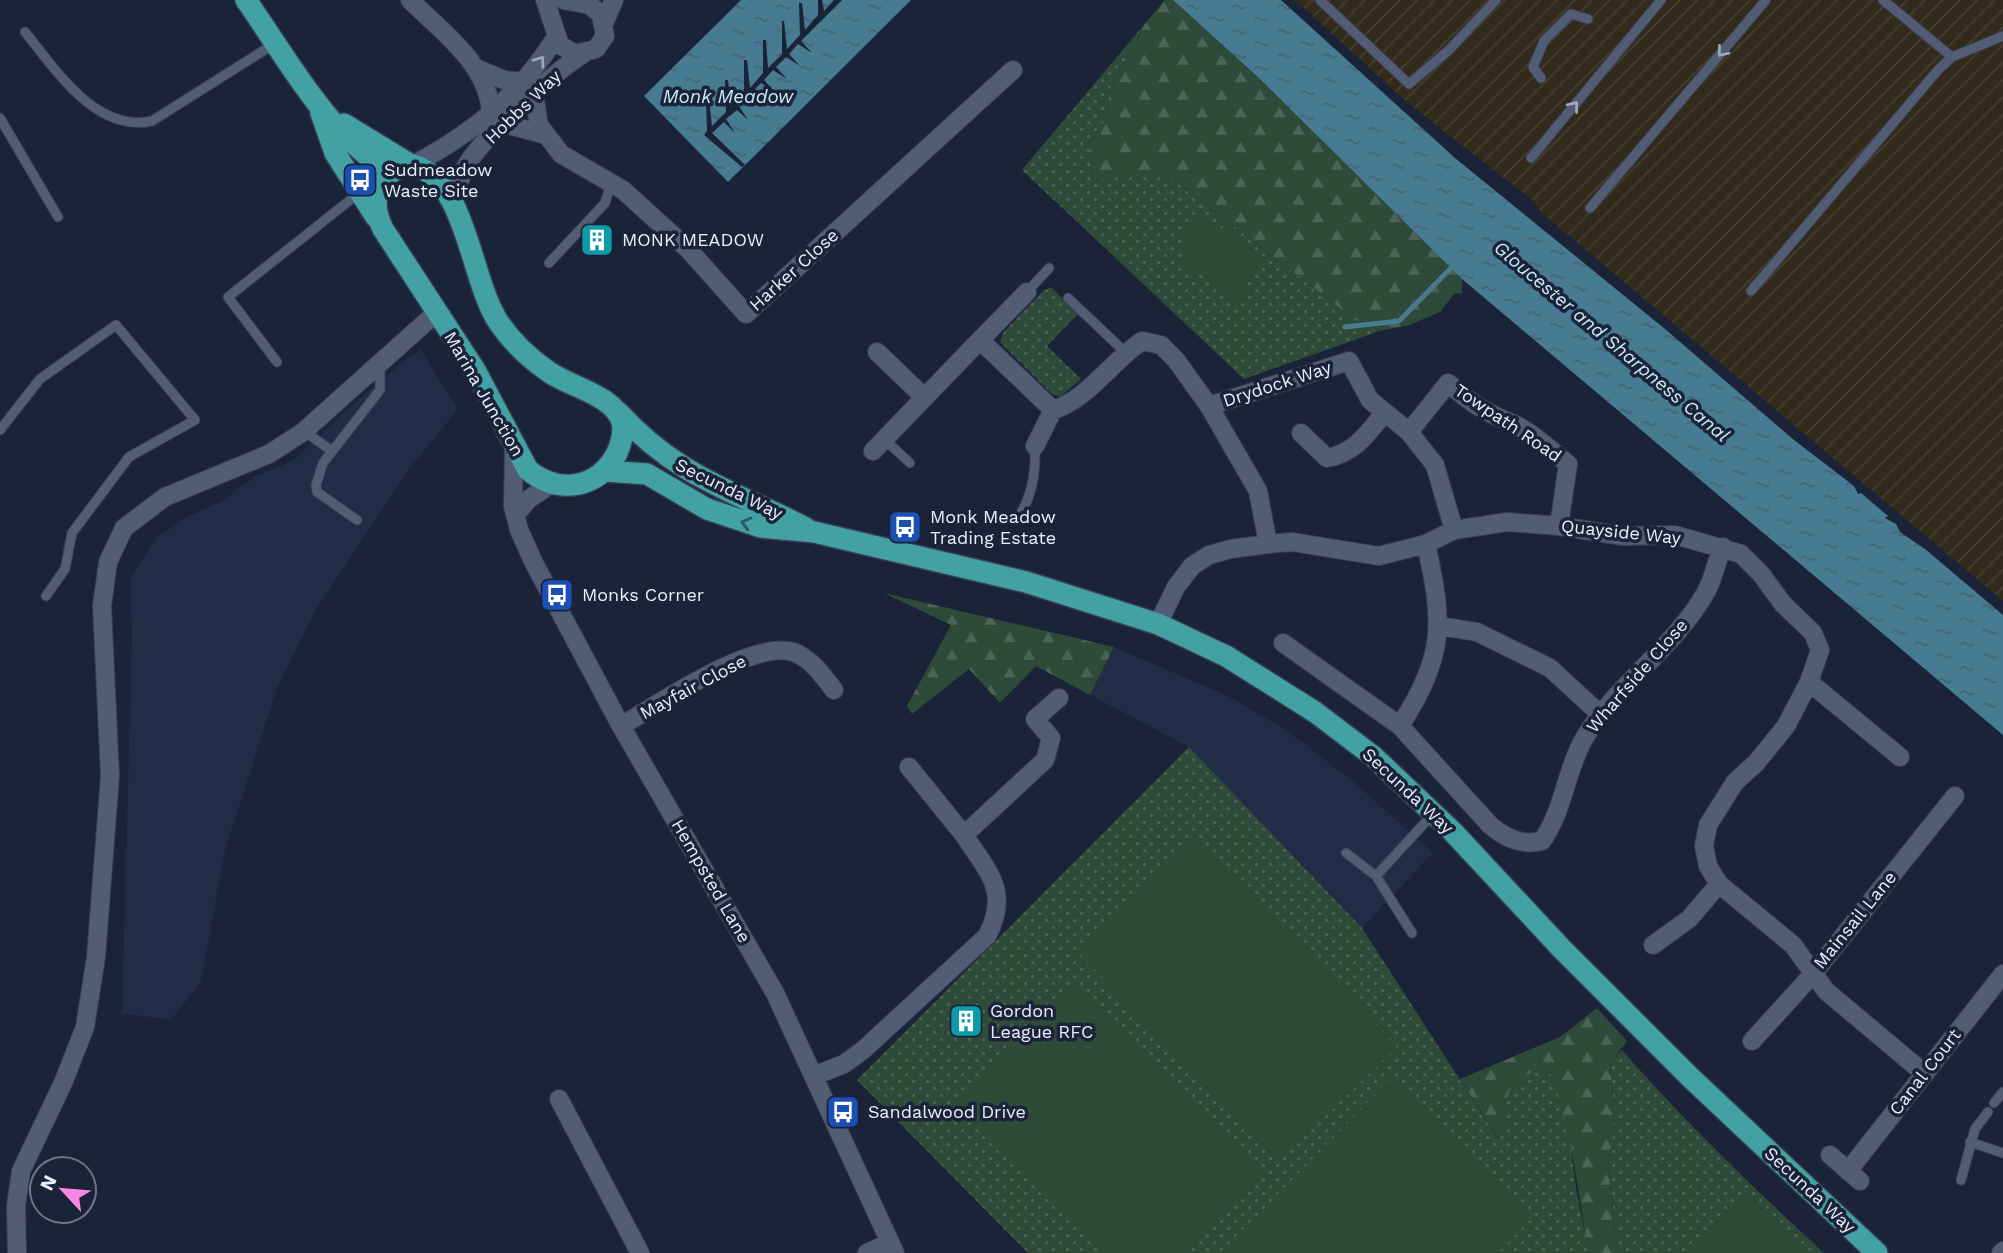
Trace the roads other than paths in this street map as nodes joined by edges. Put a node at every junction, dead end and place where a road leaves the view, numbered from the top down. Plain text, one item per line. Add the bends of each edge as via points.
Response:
1 (246, 0) edge
2 (410, 0) edge
3 (545, 0) edge
4 (614, 0) edge
5 (1320, 0) edge
6 (1496, 0) edge
7 (1661, 0) edge
8 (1766, 0) edge
9 (1883, 0) edge
10 (578, 2) edge
11 (1588, 19) dead end
12 (605, 21) junction
13 (556, 31) junction
14 (25, 32) dead end
15 (2003, 36) edge
16 (275, 43) junction
17 (583, 54) junction
18 (1952, 57) junction
19 (478, 69) junction
20 (1013, 70) dead end
21 (1541, 78) dead end
22 (528, 88) junction
23 (319, 108) junction
24 (0, 118) edge
25 (497, 119) junction
26 (543, 134) junction
27 (1531, 158) dead end
28 (412, 165) junction
29 (390, 172) junction
30 (611, 184) junction
31 (360, 192) junction
32 (454, 205) junction
33 (1590, 208) dead end
34 (58, 217) dead end
35 (378, 220) junction
36 (549, 263) dead end
37 (1049, 268) dead end
38 (1751, 291) dead end
39 (1027, 292) joint
40 (1068, 298) dead end
41 (437, 312) junction
42 (980, 341) junction
43 (877, 352) dead end
44 (1125, 352) junction
45 (277, 362) dead end
46 (380, 363) junction
47 (924, 397) junction
48 (1209, 406) junction
49 (1053, 410) junction
50 (618, 412) junction
51 (1385, 412) junction
52 (0, 430) edge
53 (304, 431) junction
54 (1409, 432) junction
55 (1301, 433) dead end
56 (878, 445) joint
57 (1035, 446) joint
58 (514, 447) junction
59 (332, 451) junction
60 (910, 463) dead end
61 (605, 471) junction
62 (551, 484) junction
63 (515, 515) junction
64 (1019, 516) dead end
65 (357, 520) dead end
66 (1559, 526) junction
67 (1454, 530) junction
68 (814, 532) junction
69 (1268, 544) junction
70 (1426, 544) junction
71 (1723, 547) junction
72 (46, 596) dead end
73 (1158, 624) junction
74 (1440, 626) junction
75 (1283, 643) dead end
76 (1809, 682) junction
77 (834, 690) dead end
78 (1059, 698) dead end
79 (1600, 714) junction
80 (621, 726) junction
81 (1400, 726) junction
82 (1900, 757) dead end
83 (909, 767) dead end
84 (1955, 796) dead end
85 (1434, 814) junction
86 (964, 835) junction
87 (1346, 853) dead end
88 (1376, 876) junction
89 (1719, 884) junction
90 (1412, 933) dead end
91 (1653, 945) dead end
92 (1813, 974) junction
93 (2003, 974) edge
94 (1752, 1041) dead end
95 (1925, 1074) junction
96 (816, 1075) junction
97 (2003, 1092) edge
98 (559, 1099) dead end
99 (1970, 1142) junction
100 (2003, 1153) edge
101 (1830, 1155) dead end
102 (1961, 1180) dead end
103 (892, 1248) edge
104 (17, 1253) edge
105 (640, 1253) edge
106 (867, 1253) edge
107 (1877, 1253) edge

1 - 16 main road
2 - 19 street
3 - 13 street
4 - 12 street
5 - 6 lane via 1409,84 1450,50
27 -> 7 lane
8 -> 33 lane
9 - 18 lane
10 - 12 street via 596,9
10 - 13 street via 562,12
11 - 21 lane via 1571,14 1544,40 1533,67
12 - 17 street via 601,43
13 - 17 street via 567,51
22 -> 13 street, Hobbs Way
14 - 16 lane via 91,104 117,120 136,124 152,121
15 - 18 lane
16 - 23 main road
17 - 22 street, Hobbs Way
18 - 38 lane
19 - 22 street
19 - 25 street
20 - 30 street, Harker Close via 746,314 688,249
22 - 25 street, Hobbs Way
22 - 26 street
23 - 28 main road
23 - 29 main road via 365,155
23 - 31 main road via 335,153
24 - 34 lane
25 - 26 street
25 - 28 street, Hobbs Way
25 - 32 street, Hobbs Way via 466,167
26 - 30 street, Harker Close via 573,164
28 - 29 main road
28 - 32 main road via 440,181
29 - 35 main road via 377,189
30 - 36 lane via 605,203
31 - 35 main road
31 - 45 lane via 228,297
32 - 50 main road via 484,298 510,338 547,371
35 - 41 main road, Marina Junction
37 - 39 lane
39 - 42 street
40 - 44 lane
41 - 46 street
41 - 58 main road, Marina Junction via 475,370
42 - 47 street
42 - 49 street
43 - 47 street
44 - 48 street via 1142,341 1161,345
44 - 49 street via 1068,405
46 - 53 street
46 - 59 lane via 380,390
47 - 56 street
48 - 51 street, Drydock Way via 1349,361 1370,400
48 - 69 street via 1258,491
49 - 57 street
50 - 61 main road via 623,426 620,444
50 - 68 main road, Secunda Way via 645,440 688,472
51 - 54 street, Drydock Way
51 - 55 street via 1362,442 1343,455 1327,458
52 - 72 lane via 40,379 116,325 195,420 129,457 72,533 65,569
53 - 59 lane
53 - 104 street via 269,454 165,497 124,528 108,562 102,606 110,776 96,957 85,1027 21,1171
54 - 66 street, Towpath Road via 1448,383 1477,407 1513,424 1568,464
54 - 67 street, Drydock Way via 1435,465
56 - 60 lane
57 - 64 lane via 1036,468
58 - 62 main road, Marina Junction via 528,470
58 - 63 street, Hempsted Lane
59 - 65 lane via 323,463 317,492
61 - 62 main road via 581,485
68 -> 61 main road, Secunda Way via 733,519 690,501 647,474
62 - 63 street
63 - 80 street, Hempsted Lane via 534,563
66 - 67 street, Quayside Way via 1507,522
66 - 71 street, Quayside Way via 1623,536 1675,535
67 - 70 street, Quayside Way
68 - 73 main road, Secunda Way via 1026,582
69 - 70 street, Quayside Way via 1292,542 1379,556
69 - 73 street, Quayside Way via 1231,548 1192,566
70 - 74 street
71 - 76 street, Quayside Way via 1741,554 1813,633 1820,650
71 - 79 street, Wharfside Close via 1700,600
73 - 85 main road, Secunda Way via 1226,656 1315,712 1373,756
74 - 79 street via 1477,632 1550,668
74 - 81 street via 1425,682
75 - 81 street
76 - 82 street
76 - 89 street, Quayside Way via 1786,726 1735,782 1708,825 1704,854
77 - 80 street, Mayfair Close via 814,664 794,652 772,649 735,662
78 - 86 street via 1035,719 1051,738 1045,760
79 - 81 street, Wharfside Close via 1583,740 1551,828 1542,841 1529,845 1501,835 1490,825
80 - 96 street, Hempsted Lane via 755,957
83 - 86 street
84 - 92 street, Mainsail Lane
85 - 88 lane
85 - 107 main road, Secunda Way via 1691,1079
86 - 96 street via 995,881 998,915 987,936 862,1051
87 - 88 lane
88 - 90 lane
89 - 91 street via 1689,919
89 - 92 street, Quayside Way via 1793,946
92 - 94 street, Mainsail Lane
92 - 95 street, Quayside Way via 1826,991
93 - 95 street, Canal Court
95 - 101 street, Canal Court via 1854,1176
96 - 103 street, Hempsted Lane
97 - 99 lane
98 - 105 street
99 - 100 lane
99 - 102 lane
103 - 106 street

